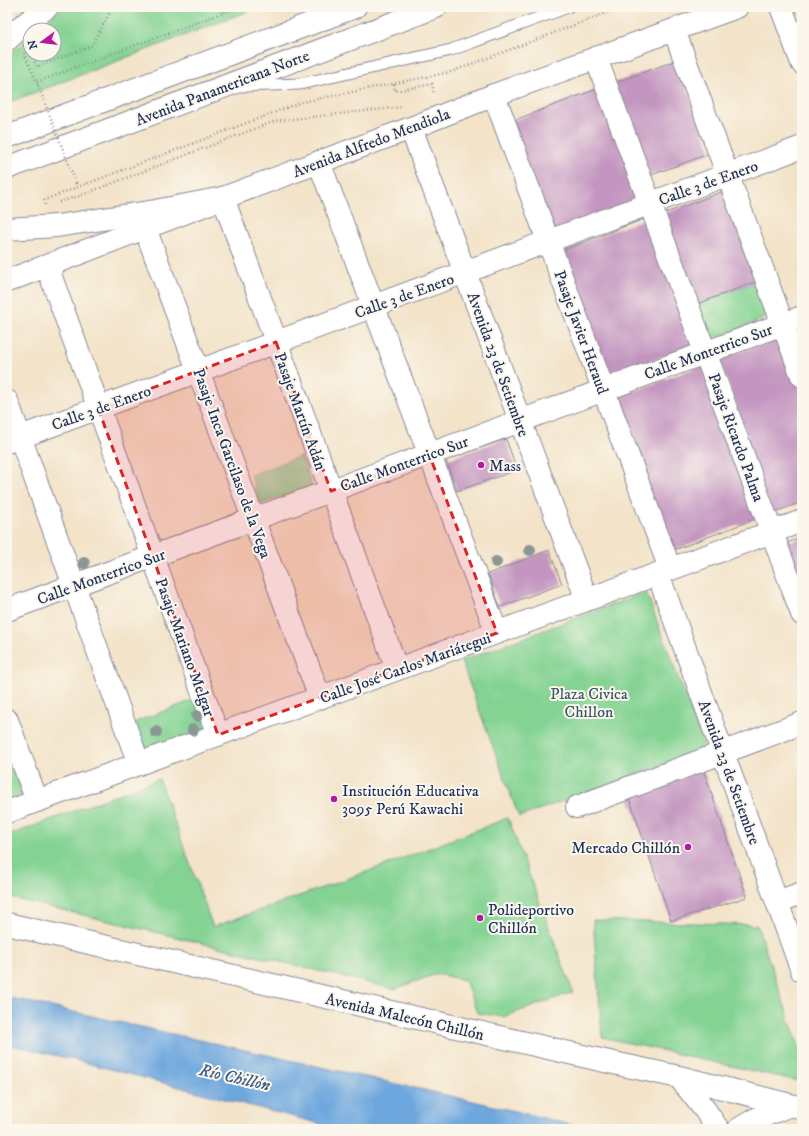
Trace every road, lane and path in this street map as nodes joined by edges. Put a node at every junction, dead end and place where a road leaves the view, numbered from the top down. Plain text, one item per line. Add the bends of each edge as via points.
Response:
1 (47, 7) edge
2 (113, 7) edge
3 (238, 7) edge
4 (355, 7) edge
5 (436, 7) edge
6 (568, 7) edge
7 (622, 7) edge
8 (737, 7) edge
9 (782, 7) edge
10 (674, 30) junction
11 (14, 44) edge
12 (62, 58) edge
13 (596, 58) junction
14 (36, 62) edge
15 (51, 62) edge
16 (802, 63) edge
17 (38, 83) junction
18 (394, 84) junction
19 (224, 86) junction
20 (494, 95) junction
21 (434, 97) dead end
22 (404, 107) dead end
23 (411, 128) junction
24 (7, 137) edge
25 (802, 147) edge
26 (319, 162) junction
27 (7, 168) edge
28 (728, 175) junction
29 (79, 186) junction
30 (223, 198) junction
31 (58, 202) dead end
32 (52, 204) dead end
33 (650, 204) junction
34 (145, 228) junction
35 (7, 229) edge
36 (548, 242) junction
37 (47, 266) junction
38 (465, 272) junction
39 (7, 282) edge
40 (374, 306) junction
41 (792, 320) edge
42 (276, 342) junction
43 (705, 352) junction
44 (198, 371) junction
45 (802, 376) edge
46 (604, 390) junction
47 (7, 401) edge
48 (98, 408) junction
49 (520, 421) junction
50 (14, 440) edge
51 (429, 454) junction
52 (331, 491) junction
53 (253, 519) junction
54 (802, 521) edge
55 (772, 532) junction
56 (153, 556) junction
57 (664, 572) junction
58 (74, 586) junction
59 (587, 600) junction
60 (7, 610) edge
61 (802, 614) edge
62 (497, 633) junction
63 (397, 669) junction
64 (320, 698) junction
65 (7, 720) edge
66 (802, 723) edge
67 (218, 735) junction
68 (723, 753) junction
69 (139, 764) junction
70 (37, 801) junction
71 (578, 807) dead end
72 (7, 812) edge
73 (802, 893) edge
74 (777, 902) junction
75 (7, 924) edge
76 (802, 971) edge
77 (679, 1077) junction
78 (796, 1106) edge
79 (718, 1129) edge
80 (739, 1129) edge

1 - 11 main road via 21,27
2 - 12 path via 92,46
3 - 17 path
4 - 24 main road, Avenida Panamericana Norte
5 - 19 main road, Avenida Panamericana Norte
6 - 19 lane via 451,50 300,84
7 - 18 path via 451,72
8 - 10 main road, Avenida Alfredo Mendiola
9 - 16 main road
10 - 13 main road, Avenida Alfredo Mendiola
10 - 28 main road
11 - 17 path
13 - 20 main road, Avenida Alfredo Mendiola
13 - 33 main road, Pasaje Ricardo Palma
14 - 15 path via 38,67
17 - 29 path, bridge
18 - 21 path via 396,91 432,84
18 - 29 path via 302,102
19 - 27 main road, Avenida Panamericana Norte
20 - 23 main road, Avenida Alfredo Mendiola
20 - 36 main road, Pasaje Javier Heraud
22 - 31 path via 275,121
23 - 26 main road, Avenida Alfredo Mendiola
23 - 38 main road, Avenida 23 de Setiembre
25 - 28 main road, Calle 3 de Enero
26 - 30 main road, Avenida Alfredo Mendiola
26 - 40 main road
28 - 33 main road, Calle 3 de Enero
28 - 41 main road
29 - 32 path via 44,200 45,206
30 - 34 main road, Avenida Alfredo Mendiola
30 - 35 main road via 57,226
30 - 42 main road, Pasaje Martín Adán
33 - 36 main road, Calle 3 de Enero
33 - 43 main road, Pasaje Ricardo Palma
34 - 37 main road, Avenida Alfredo Mendiola
34 - 44 main road, Pasaje Inca Garcilaso de la Vega
36 - 38 main road, Calle 3 de Enero
36 - 46 main road, Pasaje Javier Heraud
37 - 39 main road, Avenida Alfredo Mendiola
37 - 48 main road, Pasaje Mariano Melgar
38 - 40 main road, Calle 3 de Enero
38 - 49 main road, Avenida 23 de Setiembre
40 - 42 main road, Calle 3 de Enero
40 - 51 main road
41 - 43 main road, Calle Monterrico Sur
41 - 45 main road
42 - 44 main road, Calle 3 de Enero
42 - 52 main road, Pasaje Martín Adán
43 - 46 main road, Calle Monterrico Sur
43 - 55 main road, Pasaje Ricardo Palma
44 - 48 main road, Calle 3 de Enero
44 - 53 main road, Pasaje Inca Garcilaso de la Vega
46 - 49 main road, Calle Monterrico Sur
46 - 57 main road, Pasaje Javier Heraud
47 - 50 main road
48 - 50 main road, Calle 3 de Enero
48 - 56 main road, Pasaje Mariano Melgar
49 - 51 main road, Calle Monterrico Sur
49 - 59 main road, Avenida 23 de Setiembre
50 - 58 main road
51 - 52 main road, Calle Monterrico Sur
51 - 62 main road
52 - 53 main road, Calle Monterrico Sur
52 - 63 main road, Pasaje Martín Adán
53 - 56 main road, Calle Monterrico Sur
53 - 64 main road, Pasaje Inca Garcilaso de la Vega
54 - 55 main road, Calle José Carlos Mariátegui
55 - 57 main road, Calle José Carlos Mariátegui
55 - 61 main road, Pasaje Ricardo Palma
56 - 58 main road, Calle Monterrico Sur
56 - 67 main road, Pasaje Mariano Melgar
57 - 59 main road, Calle José Carlos Mariátegui
57 - 68 main road, Avenida 23 de Setiembre
58 - 60 main road, Calle Monterrico Sur
58 - 69 main road
59 - 62 main road, Calle José Carlos Mariátegui
62 - 63 main road, Calle José Carlos Mariátegui
63 - 64 main road, Calle José Carlos Mariátegui
64 - 67 main road, Calle José Carlos Mariátegui
65 - 70 main road
66 - 68 main road
67 - 69 main road, Calle José Carlos Mariátegui
68 - 71 main road
68 - 74 main road, Avenida 23 de Setiembre
69 - 70 main road, Calle José Carlos Mariátegui
70 - 72 main road, Calle José Carlos Mariátegui
73 - 74 main road
74 - 76 main road, Avenida 23 de Setiembre
75 - 77 main road, Avenida Malecón Chillón
77 - 78 main road, Avenida Malecón Chillón
77 - 79 main road
78 - 80 main road via 754,1120

